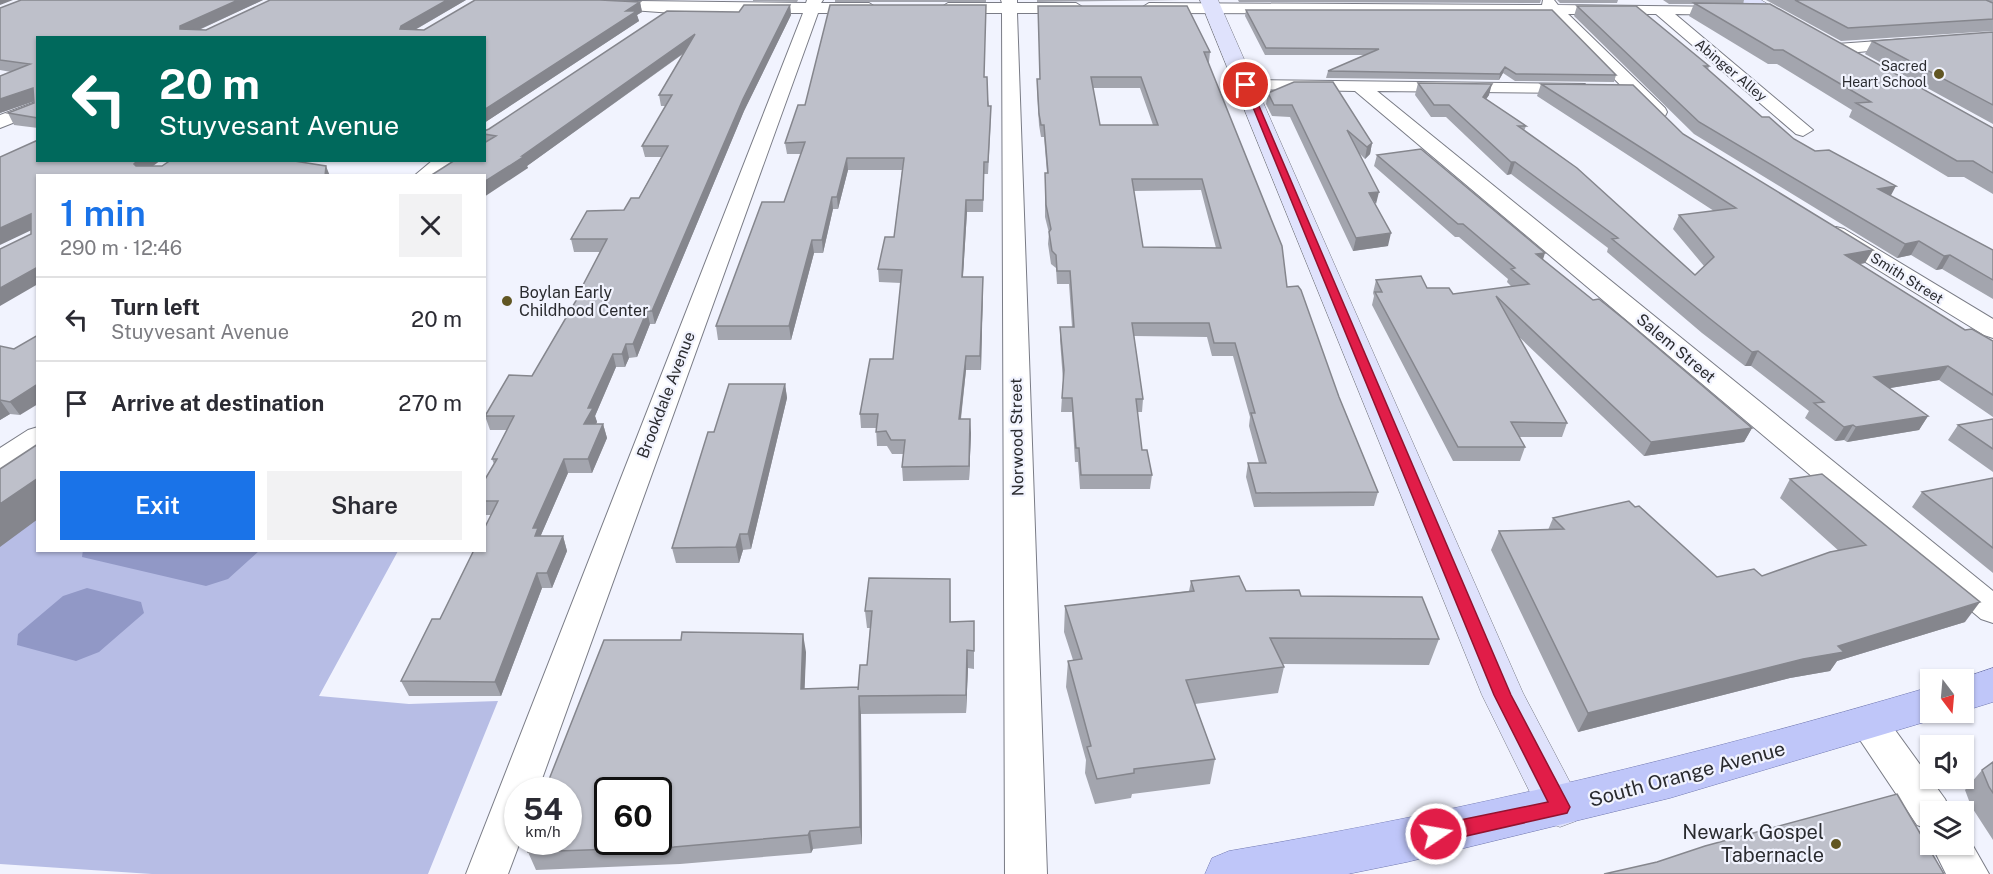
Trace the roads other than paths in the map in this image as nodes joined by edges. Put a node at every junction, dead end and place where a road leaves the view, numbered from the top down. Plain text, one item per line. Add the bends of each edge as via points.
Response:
1 (562, 0) edge
2 (1748, 0) edge
3 (679, 4) edge
4 (813, 4) edge
5 (1009, 4) edge
6 (1211, 4) edge
7 (1549, 5) edge
8 (881, 8) edge
9 (928, 8) edge
10 (1088, 8) edge
11 (1134, 8) edge
12 (1660, 10) junction
13 (1766, 10) junction
14 (653, 21) edge
15 (1926, 42) edge
16 (1837, 49) junction
17 (1872, 68) edge
18 (1246, 85) junction
19 (1359, 86) junction
20 (1636, 89) junction
21 (36, 107) edge
22 (0, 122) edge
23 (1669, 123) edge
24 (1803, 130) dead end
25 (444, 162) edge
26 (427, 174) edge
27 (1818, 224) edge
28 (1993, 330) edge
29 (36, 437) edge
30 (0, 462) edge
31 (1993, 610) edge
32 (1993, 685) edge
33 (1974, 691) edge
34 (1920, 707) edge
35 (1869, 723) junction
36 (523, 777) edge
37 (1923, 801) edge
38 (1560, 807) junction
39 (504, 827) edge
40 (1957, 855) edge
41 (1246, 873) edge
42 (486, 874) edge
43 (1026, 874) edge
44 (1968, 874) edge

1 - 3 street
2 - 13 main road
3 - 4 street
3 - 14 street
4 - 8 street
4 - 36 street, Brookdale Avenue
5 - 9 street
5 - 10 street
5 - 43 street, Norwood Street
6 - 7 street
6 - 11 street
6 - 18 main road
7 - 12 street
7 - 20 street
12 - 13 street
12 - 24 street, Abinger Alley
13 - 16 main road
15 - 16 street
16 - 17 main road
18 - 19 street
18 - 38 main road via 1503,695
19 - 20 street
19 - 31 street, Salem Street
20 - 23 street
21 - 22 street
25 - 26 street
27 - 28 street, Smith Street
29 - 30 street
32 - 33 main road
34 - 35 main road, South Orange Avenue
35 - 37 street
35 - 38 main road, South Orange Avenue via 1779,751
38 - 41 main road, South Orange Avenue
39 - 42 street, Brookdale Avenue
40 - 44 street

